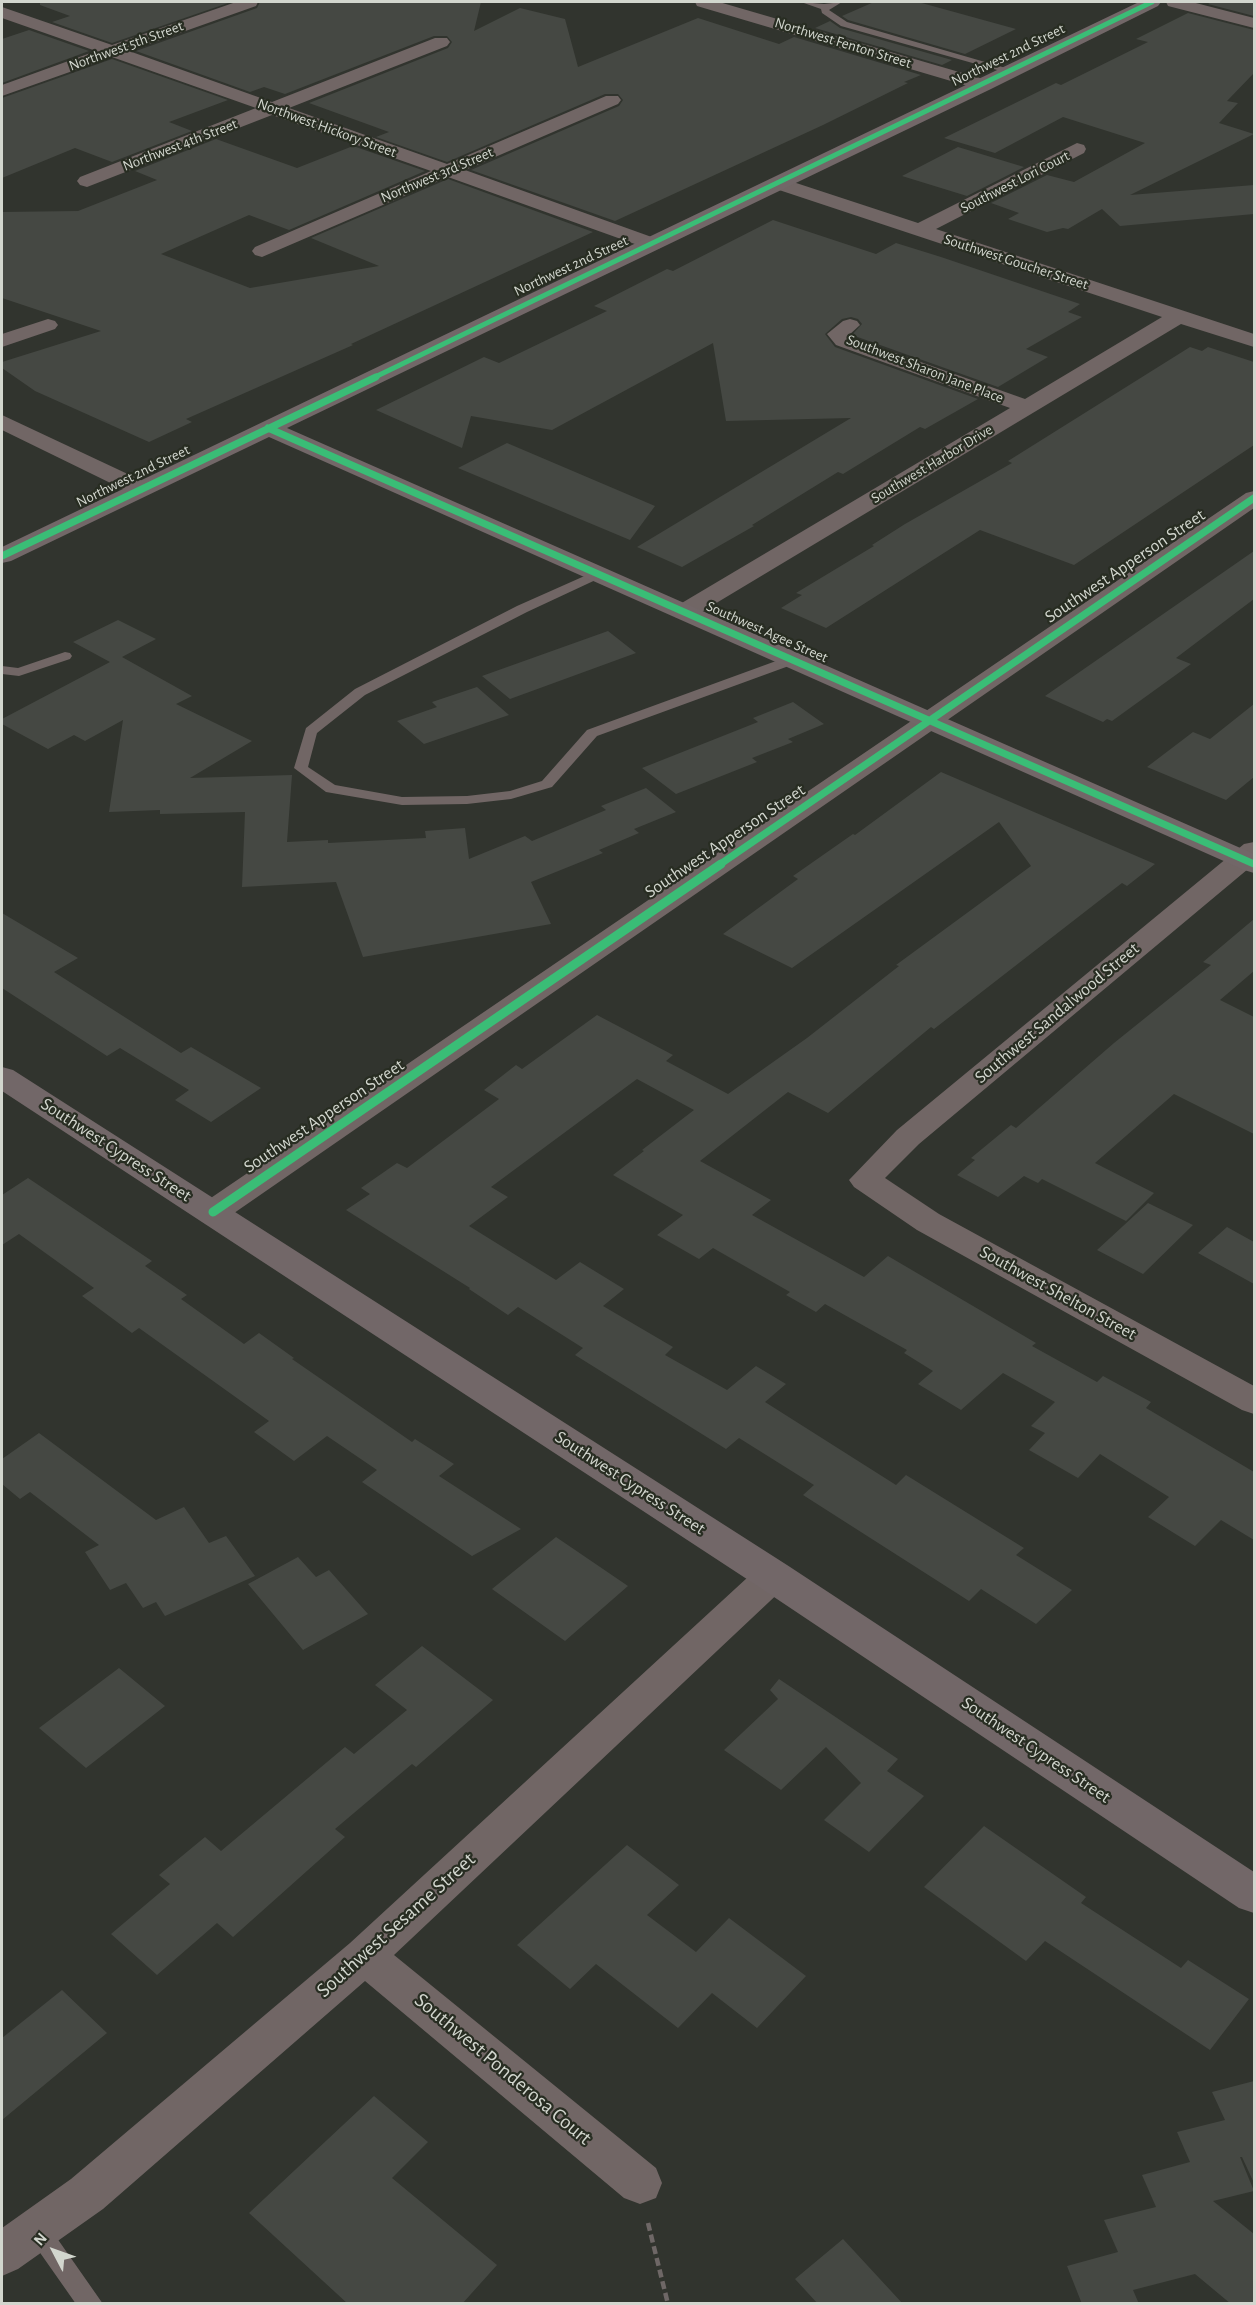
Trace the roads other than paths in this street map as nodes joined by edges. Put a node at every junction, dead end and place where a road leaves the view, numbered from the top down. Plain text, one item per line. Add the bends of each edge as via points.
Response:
1 (250, 2) edge
2 (703, 2) edge
3 (805, 2) edge
4 (838, 2) edge
5 (1152, 2) edge
6 (1174, 2) edge
7 (825, 7) junction
8 (2, 12) edge
9 (1254, 23) edge
10 (441, 42) dead end
11 (112, 51) junction
12 (1011, 71) junction
13 (984, 85) junction
14 (2, 91) edge
15 (612, 100) dead end
16 (272, 109) junction
17 (1077, 149) dead end
18 (447, 171) junction
19 (87, 181) dead end
20 (777, 183) junction
21 (920, 230) junction
22 (653, 244) junction
23 (262, 251) dead end
24 (1179, 316) junction
25 (48, 325) dead end
26 (850, 325) dead end
27 (2, 341) edge
28 (1254, 341) edge
29 (1028, 407) junction
30 (2, 422) edge
31 (268, 428) junction
32 (141, 489) junction
33 (1254, 498) edge
34 (2, 556) edge
35 (598, 574) junction
36 (684, 612) junction
37 (65, 656) dead end
38 (792, 660) junction
39 (2, 670) edge
40 (930, 720) junction
41 (1251, 858) edge
42 (2, 1078) edge
43 (865, 1180) joint
44 (213, 1212) junction
45 (1254, 1401) edge
46 (773, 1576) junction
47 (1251, 1885) edge
48 (365, 1956) junction
49 (640, 2183) road end
50 (37, 2229) junction
51 (2, 2253) edge
52 (91, 2304) edge

1 - 11 street, Northwest 5th Street
2 - 13 street, Northwest Fenton Street
3 - 7 lane
4 - 7 lane
5 - 12 main road, Northwest 2nd Street
6 - 9 street
7 - 12 lane via 844,24
8 - 11 street, Northwest Hickory Street
10 - 16 street, Northwest 4th Street
11 - 14 street, Northwest 5th Street
11 - 16 street, Northwest Hickory Street
12 - 13 main road, Northwest 2nd Street
13 - 20 main road, Northwest 2nd Street
15 - 18 street, Northwest 3rd Street
16 - 18 street, Northwest Hickory Street
16 - 19 street, Northwest 4th Street
17 - 21 street, Southwest Lori Court
18 - 22 street, Northwest Hickory Street
18 - 23 street, Northwest 3rd Street
20 - 21 street, Southwest Goucher Street
20 - 22 main road, Northwest 2nd Street
21 - 24 street, Southwest Goucher Street
22 - 31 main road, Northwest 2nd Street
24 - 28 street, Southwest Goucher Street
24 - 29 street, Southwest Harbor Drive
25 - 27 street
26 - 29 street, Southwest Sharon Jane Place via 837,334 843,341
29 - 36 street, Southwest Harbor Drive
30 - 32 street
31 - 32 main road, Northwest 2nd Street
31 - 35 main road, Southwest Agee Street
32 - 34 main road, Northwest 2nd Street
33 - 40 street, Southwest Apperson Street
35 - 36 main road, Southwest Agee Street
35 - 38 lane via 360,692 311,731 301,768 331,789 402,801 511,795 547,784 592,733
36 - 38 main road, Southwest Agee Street
37 - 39 lane via 19,672
38 - 40 main road, Southwest Agee Street
40 - 41 main road, Southwest Agee Street
40 - 44 street, Southwest Apperson Street
41 - 43 street, Southwest Sandalwood Street via 908,1137
42 - 44 main road, Southwest Cypress Street
43 - 45 street, Southwest Shelton Street via 928,1222
44 - 46 main road, Southwest Cypress Street
46 - 47 main road, Southwest Cypress Street
46 - 48 street, Southwest Sesame Street
48 - 49 street, Southwest Ponderosa Court
48 - 50 street, Southwest Sesame Street via 87,2194
50 - 51 street, Southwest Sesame Street
50 - 52 lane

